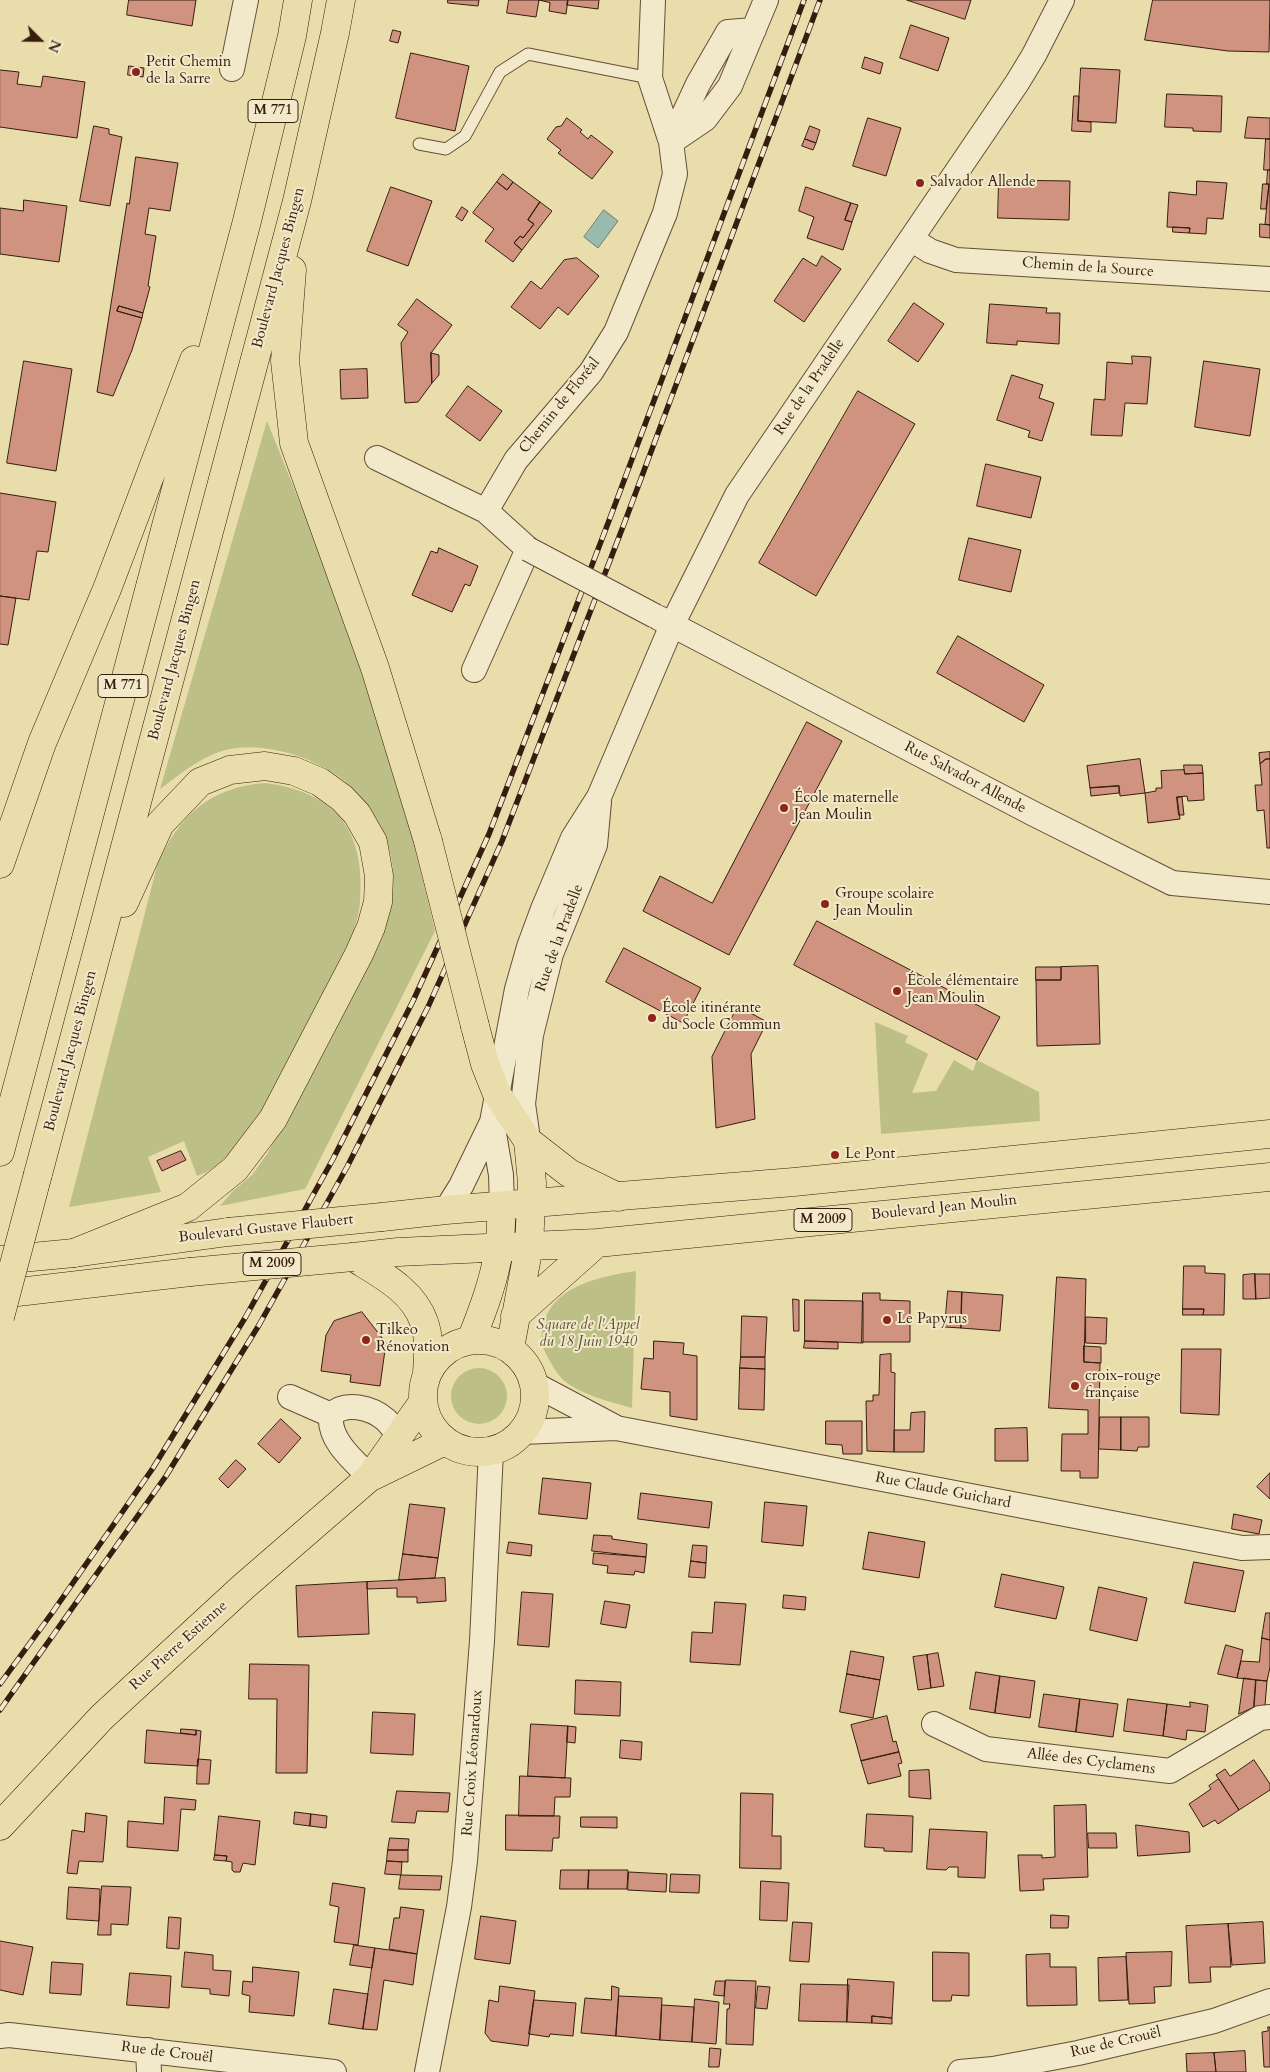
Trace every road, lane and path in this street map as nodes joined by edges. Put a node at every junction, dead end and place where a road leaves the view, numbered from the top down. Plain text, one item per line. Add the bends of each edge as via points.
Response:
1 (246, 0) edge
2 (298, 0) edge
3 (341, 0) edge
4 (654, 0) edge
5 (766, 0) edge
6 (1062, 0) edge
7 (232, 69) dead end
8 (650, 78) junction
9 (671, 142) junction
10 (419, 144) dead end
11 (297, 201) junction
12 (246, 221) junction
13 (911, 239) junction
14 (1270, 279) edge
15 (377, 458) dead end
16 (486, 511) junction
17 (528, 549) junction
18 (663, 620) junction
19 (474, 670) dead end
20 (599, 797) junction
21 (0, 864) edge
22 (1270, 892) edge
23 (94, 968) junction
24 (497, 1094) junction
25 (492, 1122) junction
26 (1270, 1134) edge
27 (528, 1141) junction
28 (0, 1152) edge
29 (1270, 1177) edge
30 (618, 1197) junction
31 (532, 1203) junction
32 (502, 1206) junction
33 (446, 1210) junction
34 (597, 1243) junction
35 (529, 1246) junction
36 (499, 1247) junction
37 (74, 1253) junction
38 (353, 1257) junction
39 (0, 1260) edge
40 (0, 1294) edge
41 (515, 1316) junction
42 (0, 1317) edge
43 (471, 1340) junction
44 (510, 1348) junction
45 (427, 1372) junction
46 (534, 1384) junction
47 (290, 1397) dead end
48 (423, 1402) junction
49 (331, 1415) junction
50 (616, 1428) junction
51 (522, 1432) junction
52 (399, 1436) junction
53 (445, 1441) junction
54 (491, 1451) junction
55 (370, 1477) junction
56 (1270, 1548) edge
57 (1270, 1717) edge
58 (934, 1724) dead end
59 (0, 1826) edge
60 (1270, 2001) edge
61 (0, 2036) edge
62 (149, 2061) edge
63 (993, 2070) edge
64 (334, 2072) edge
65 (427, 2072) edge
66 (960, 2072) edge

1 - 7 street
2 - 12 main road, M 771
3 - 11 main road, Boulevard Jacques Bingen / M 771
4 - 8 street, Chemin de Floréal
5 - 9 street via 754,30 728,32 698,84
6 - 13 street, Rue de la Pradelle via 1018,83
8 - 9 street, Chemin de Floréal
8 - 10 lane via 528,54 500,72 465,136 446,149
9 - 16 street, Chemin de Floréal via 675,174 666,213 616,332 591,372 516,460
11 - 23 main road, Boulevard Jacques Bingen / M 771
11 - 24 main road, bridge via 285,361 294,443 375,668 428,841 485,1064
12 - 21 main road via 107,589 42,743
12 - 28 main road, M 771
13 - 14 street, Chemin de la Source via 930,251 956,260
13 - 18 street, Rue de la Pradelle via 738,495
15 - 16 street
16 - 17 street
17 - 18 street, bridge
17 - 19 street
18 - 20 street, Rue de la Pradelle
18 - 22 street, Rue Salvador Allende via 1025,810 1172,883
20 - 24 street, Rue de la Pradelle via 573,838 529,947 517,989
20 - 27 street, Rue de la Pradelle via 595,845 551,954 531,1035 523,1104
23 - 37 main road via 160,824 200,782 230,770 265,766 294,771 320,782 342,798 357,814 373,842 379,876 378,902 371,926 273,1119 235,1169 188,1207
23 - 42 main road, Boulevard Jacques Bingen / M 771, bridge
24 - 25 street, Rue de la Pradelle
24 - 27 main road
25 - 32 street via 501,1175
25 - 33 street via 462,1186
26 - 30 main road, M 2009
27 - 30 main road via 569,1173
27 - 31 main road
29 - 34 main road, Boulevard Jean Moulin / M 2009
30 - 31 main road, M 2009
31 - 32 main road, Boulevard Gustave Flaubert / M 2009
31 - 35 main road
32 - 33 main road, Boulevard Gustave Flaubert / M 2009
32 - 36 main road
33 - 37 main road, Boulevard Gustave Flaubert / M 2009, bridge via 228,1232
34 - 35 main road, Boulevard Jean Moulin / M 2009
34 - 41 main road
35 - 36 main road, M 2009
35 - 41 main road
36 - 38 main road, M 2009
36 - 43 main road via 486,1302
37 - 39 main road, Boulevard Gustave Flaubert / M 2009
38 - 40 main road, M 2009, bridge
38 - 45 main road via 394,1283 414,1304 424,1322 428,1345
41 - 44 main road
43 - 44 main road via 491,1341
43 - 45 main road via 445,1350
44 - 46 main road via 530,1370
45 - 48 main road
46 - 50 street, Rue Claude Guichard
46 - 51 main road via 534,1409
47 - 49 street
48 - 52 main road, Rue Pierre Estienne
48 - 53 main road via 426,1417
49 - 52 street via 346,1406 358,1407 374,1412
49 - 55 street via 332,1431 342,1447
50 - 51 street, Rue Claude Guichard
50 - 56 street, Rue Claude Guichard via 1242,1548
51 - 54 main road via 503,1447
52 - 55 main road, Rue Pierre Estienne
53 - 54 main road via 459,1449
53 - 55 main road, Rue Pierre Estienne
54 - 65 street, Rue Croix Léonardoux via 482,1641 466,1861
55 - 59 main road, Rue Pierre Estienne via 243,1587 102,1717
57 - 58 street, Allée des Cyclamens via 1260,1718 1170,1771 986,1749
60 - 63 street, Rue de Crouël via 1214,2021
61 - 62 street, Rue de Crouël via 9,2034
62 - 64 street, Rue de Crouël
63 - 66 street, Rue de Crouël

